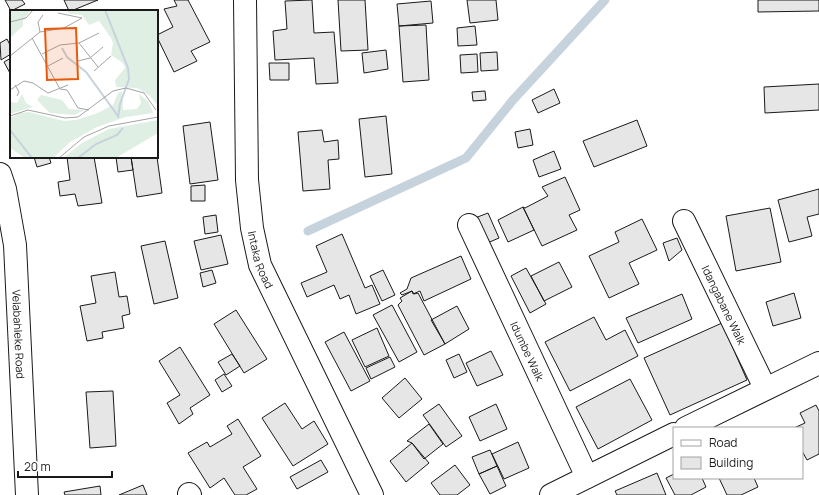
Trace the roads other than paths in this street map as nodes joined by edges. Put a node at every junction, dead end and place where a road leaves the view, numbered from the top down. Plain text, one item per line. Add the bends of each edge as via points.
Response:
1 (245, 0) edge
2 (0, 174) edge
3 (684, 221) dead end
4 (469, 225) dead end
5 (819, 363) edge
6 (765, 388) junction
7 (688, 427) edge
8 (673, 434) edge
9 (587, 477) junction
10 (27, 495) edge
11 (372, 495) edge
12 (551, 495) edge

1 - 11 street, Intaka Road via 247,180 252,228 260,265
2 - 10 street, Velabahleke Road via 15,245
3 - 6 street, Idangabane Walk
4 - 9 street, Idumbe Walk
5 - 6 street
6 - 7 street
8 - 9 street
9 - 12 street

